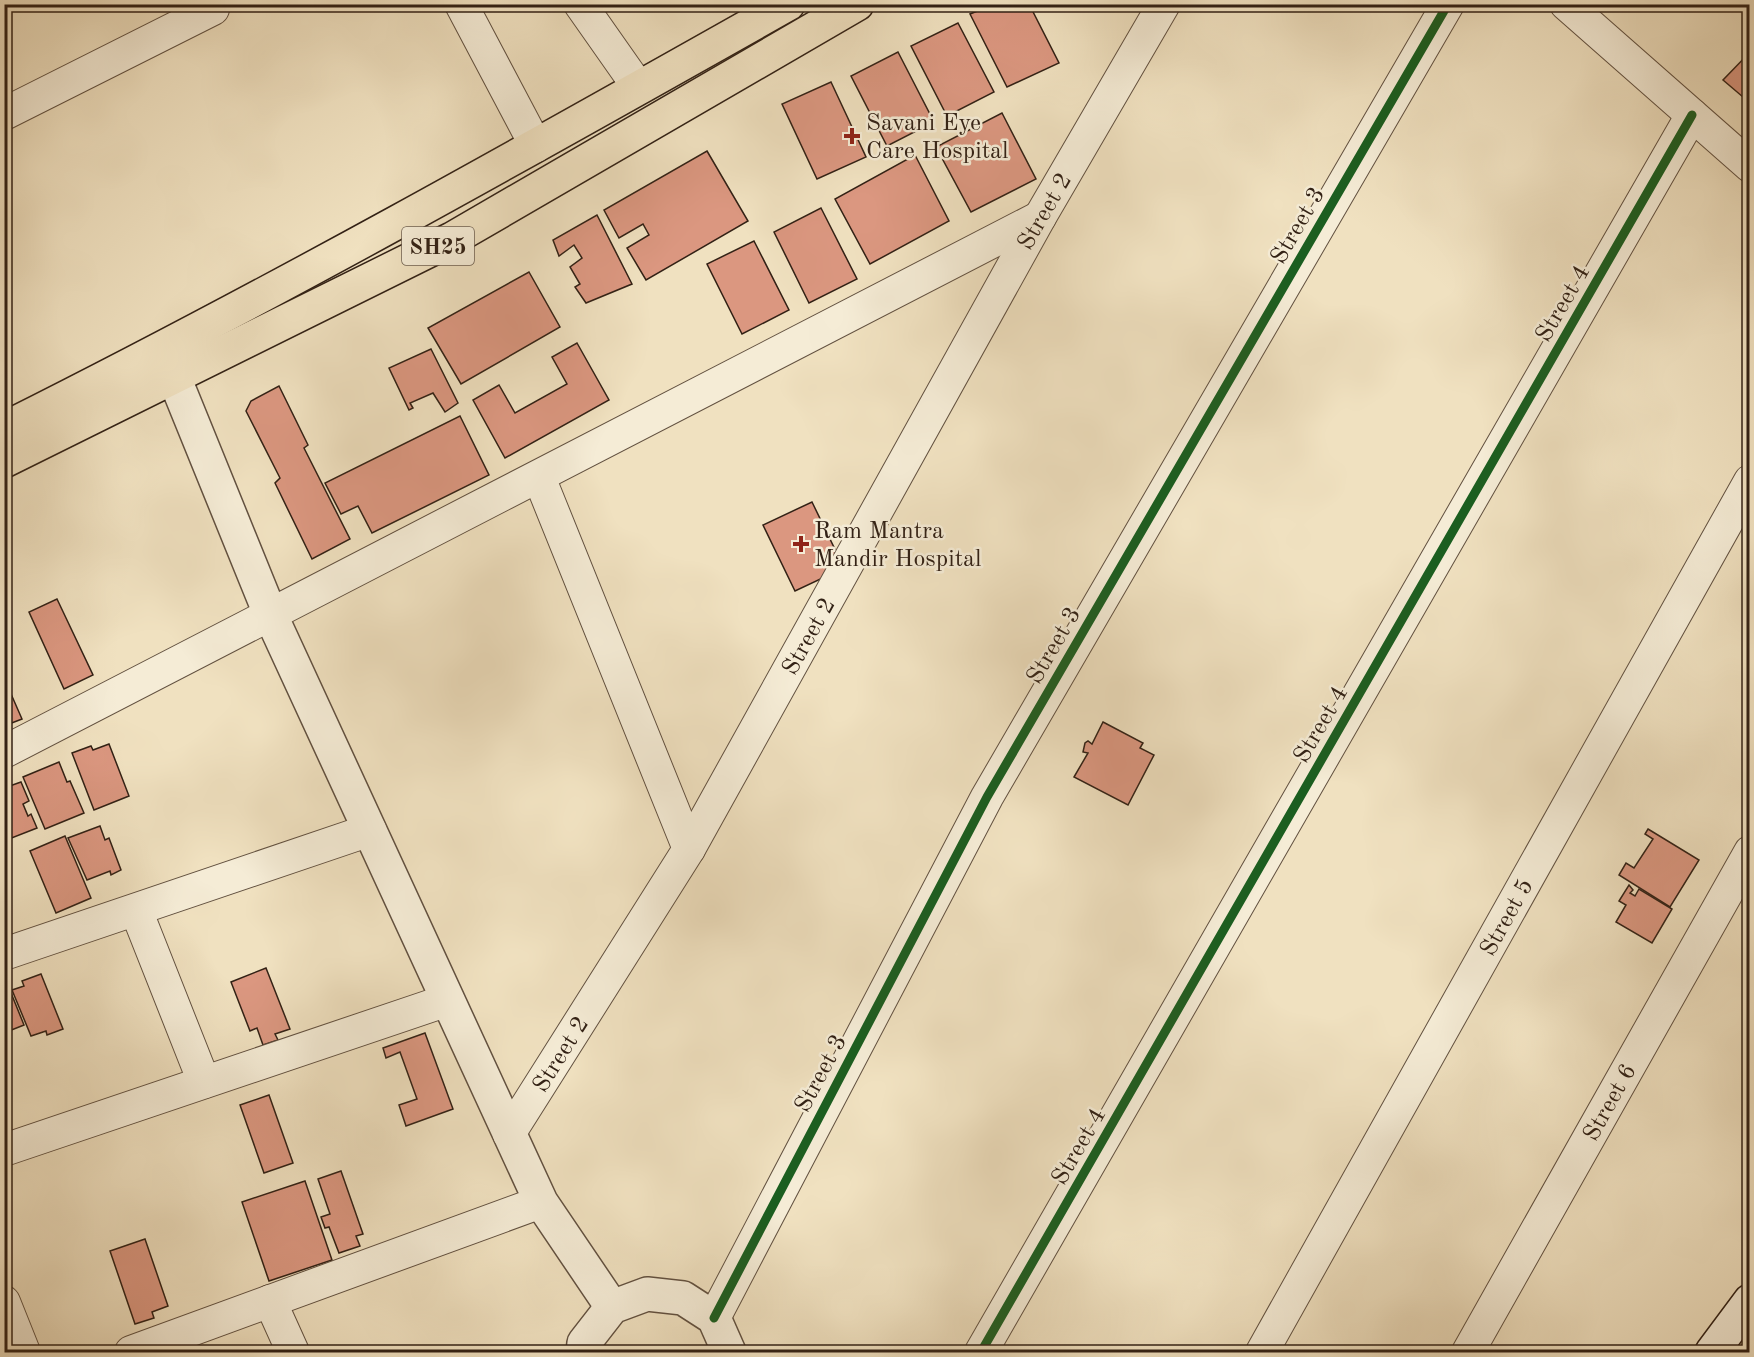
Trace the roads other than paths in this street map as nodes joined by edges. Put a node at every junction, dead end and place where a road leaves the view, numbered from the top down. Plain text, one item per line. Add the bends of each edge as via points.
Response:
1 (210, 4) edge
2 (461, 4) edge
3 (580, 4) edge
4 (788, 4) edge
5 (857, 4) edge
6 (1164, 4) edge
7 (1448, 4) edge
8 (1566, 4) edge
9 (639, 88) junction
10 (4, 114) edge
11 (1692, 115) junction
12 (536, 146) junction
13 (1749, 166) edge
14 (1040, 218) junction
15 (168, 363) junction
16 (4, 429) edge
17 (4, 461) edge
18 (539, 477) junction
19 (1749, 481) edge
20 (271, 616) junction
21 (4, 752) edge
22 (370, 830) junction
23 (689, 849) junction
24 (1749, 852) edge
25 (136, 909) junction
26 (4, 954) edge
27 (448, 1000) junction
28 (204, 1082) junction
29 (509, 1134) junction
30 (4, 1150) edge
31 (541, 1202) junction
32 (270, 1301) junction
33 (1749, 1301) edge
34 (4, 1302) edge
35 (612, 1307) junction
36 (714, 1318) junction
37 (24, 1353) edge
38 (131, 1353) edge
39 (293, 1353) edge
40 (583, 1353) edge
41 (729, 1353) edge
42 (981, 1353) edge
43 (1262, 1353) edge
44 (1468, 1353) edge
45 (1712, 1353) edge

1 - 10 street via 213,9
2 - 12 street
3 - 9 street
4 - 9 main road, SH25
5 - 15 main road, SH25 via 452,239
6 - 14 street, Street 2
7 - 36 street, Street 3 via 987,797
8 - 11 street
9 - 12 main road, SH25
11 - 13 street
11 - 42 street, Street 4
12 - 15 main road, SH25
14 - 18 street
14 - 23 street, Street 2
15 - 16 main road, SH25
15 - 17 main road, SH25
15 - 20 street
18 - 20 street
18 - 23 street
19 - 43 street, Street 5
20 - 21 street
20 - 22 street
22 - 25 street
22 - 27 street
23 - 29 street, Street 2
24 - 44 street, Street 6
25 - 26 street
25 - 28 street
27 - 28 street
27 - 29 street
28 - 30 street
29 - 31 street
31 - 32 street
31 - 35 street
32 - 38 street
32 - 39 street
33 - 45 street
34 - 37 street
35 - 36 street via 647,1294 683,1298
35 - 40 street via 584,1343
36 - 41 street

